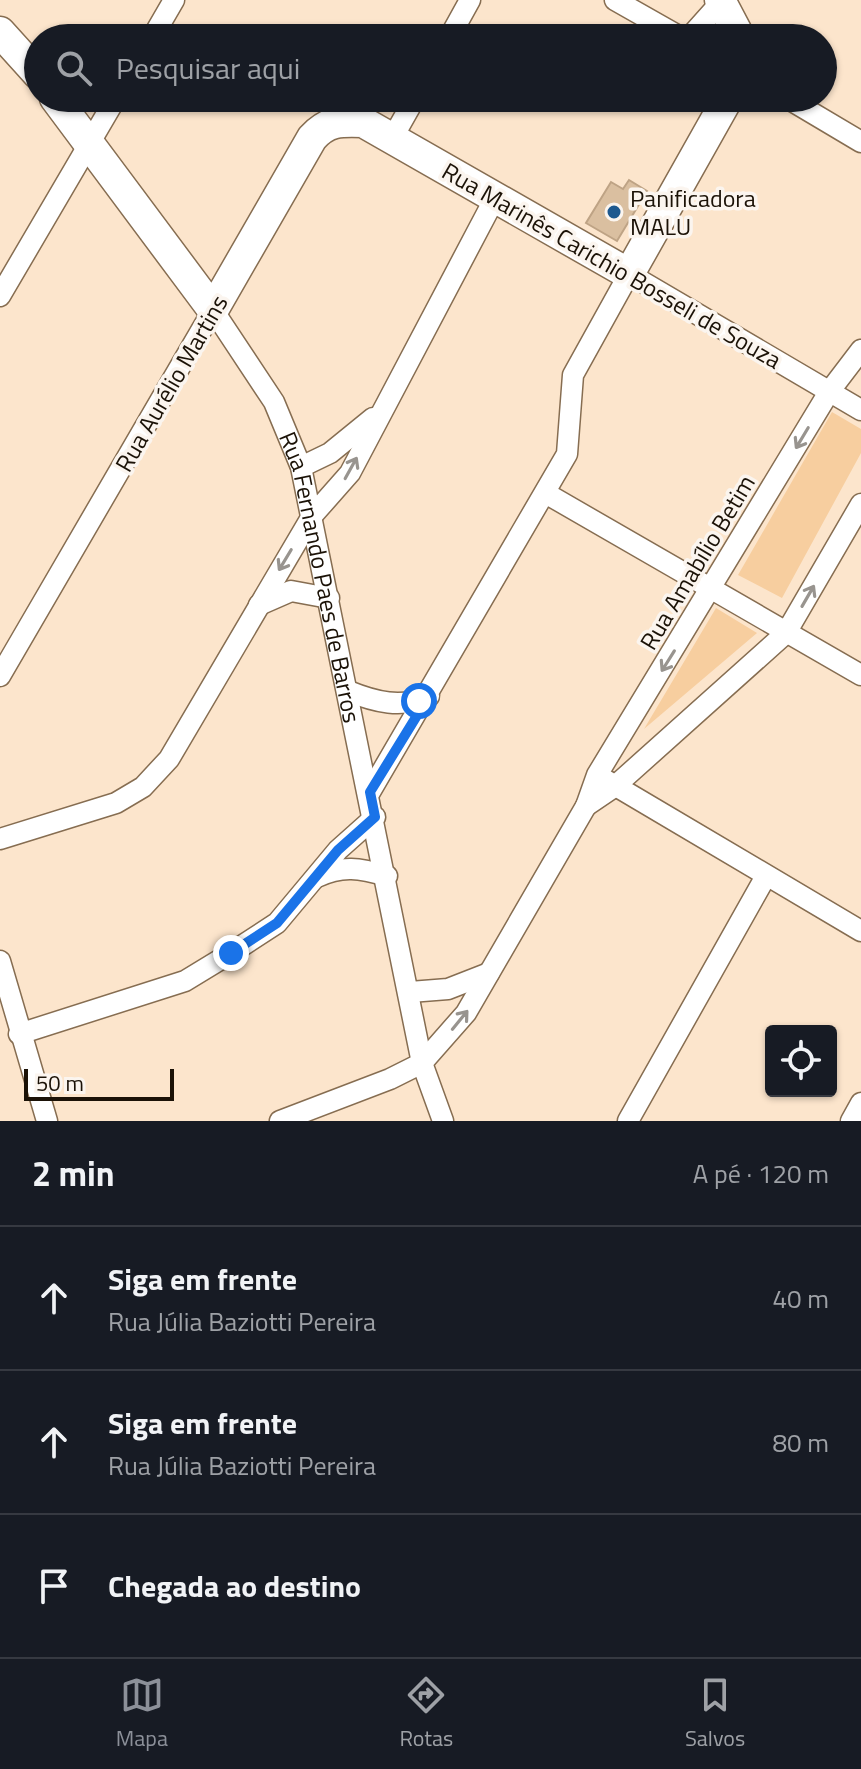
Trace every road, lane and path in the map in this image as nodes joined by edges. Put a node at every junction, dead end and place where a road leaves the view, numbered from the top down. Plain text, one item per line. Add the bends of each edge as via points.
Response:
1 (174, 0) edge
2 (470, 0) edge
3 (615, 0) edge
4 (721, 1) edge
5 (160, 24) edge
6 (457, 24) edge
7 (657, 24) edge
8 (701, 24) edge
9 (733, 24) edge
10 (0, 32) edge
11 (24, 59) edge
12 (65, 112) edge
13 (108, 112) edge
14 (407, 112) edge
15 (720, 112) edge
16 (811, 112) edge
17 (363, 122) joint
18 (393, 137) junction
19 (861, 142) edge
20 (88, 145) junction
21 (496, 196) junction
22 (629, 274) junction
23 (0, 296) edge
24 (213, 310) junction
25 (861, 350) edge
26 (829, 392) junction
27 (861, 410) edge
28 (379, 413) junction
29 (301, 467) junction
30 (547, 494) junction
31 (861, 504) edge
32 (312, 516) junction
33 (713, 589) junction
34 (329, 598) junction
35 (259, 605) junction
36 (786, 633) junction
37 (861, 675) edge
38 (0, 676) edge
39 (348, 691) junction
40 (429, 696) junction
41 (597, 775) junction
42 (614, 787) junction
43 (370, 792) junction
44 (586, 806) junction
45 (375, 817) junction
46 (0, 839) edge
47 (387, 876) junction
48 (766, 876) junction
49 (317, 877) junction
50 (861, 931) edge
51 (0, 961) edge
52 (489, 973) junction
53 (410, 992) junction
54 (19, 1034) junction
55 (422, 1063) junction
56 (861, 1103) edge
57 (47, 1121) edge
58 (280, 1121) edge
59 (443, 1121) edge
60 (628, 1121) edge
61 (851, 1121) edge

1 - 5 street
2 - 6 street
3 - 7 street
4 - 8 street
4 - 9 street
10 - 11 street
12 - 20 street, Rua Fernando Paes de Barros
13 - 20 street
14 - 18 street
15 - 22 street
16 - 19 street
17 - 18 street, Rua Marinês Carichio Bosseli de Souza
17 - 24 street, Rua Aurélio Martins via 323,126 312,138
18 - 21 street, Rua Marinês Carichio Bosseli de Souza
20 - 23 street
20 - 24 street, Rua Fernando Paes de Barros
21 - 22 street, Rua Marinês Carichio Bosseli de Souza
21 - 28 street
22 - 26 street, Rua Marinês Carichio Bosseli de Souza
22 - 30 street via 573,375 567,454
24 - 29 street, Rua Fernando Paes de Barros via 274,402
24 - 38 street, Rua Aurélio Martins
25 - 26 street, Rua Amabílio Betim
26 - 27 street, Rua Marinês Carichio Bosseli de Souza
26 -> 33 street, Rua Amabílio Betim
28 - 29 street via 330,453
32 -> 28 street via 350,473
29 - 32 street, Rua Fernando Paes de Barros
30 - 33 street
30 - 40 street
36 -> 31 street, Rua Amabílio Betim
32 - 34 street, Rua Fernando Paes de Barros
32 -> 35 street
33 - 36 street
33 -> 41 street, Rua Amabílio Betim
34 - 35 street via 291,591
34 - 39 street, Rua Fernando Paes de Barros
35 - 46 street via 169,759 143,787 116,803
36 - 37 street
36 - 42 street, Rua Amabílio Betim
39 - 40 street via 375,702 400,704
39 - 43 street, Rua Fernando Paes de Barros
40 - 43 street
41 - 42 street
41 - 44 street, Rua Amabílio Betim
42 - 44 street, Rua Amabílio Betim
42 - 48 street
43 - 45 street, Rua Fernando Paes de Barros
44 - 52 street, Rua Amabílio Betim
45 - 47 street, Rua Fernando Paes de Barros
45 - 49 street
47 - 49 street via 352,867
47 - 53 street, Rua Fernando Paes de Barros
48 - 50 street
48 - 60 street
49 - 54 street via 277,923 185,981
51 - 54 street
52 - 53 street via 448,989
55 -> 52 street, Rua Amabílio Betim via 466,1013
53 - 55 street, Rua Fernando Paes de Barros
54 - 57 street
55 - 58 street, Rua Amabílio Betim
55 - 59 street, Rua Fernando Paes de Barros
56 - 61 street

